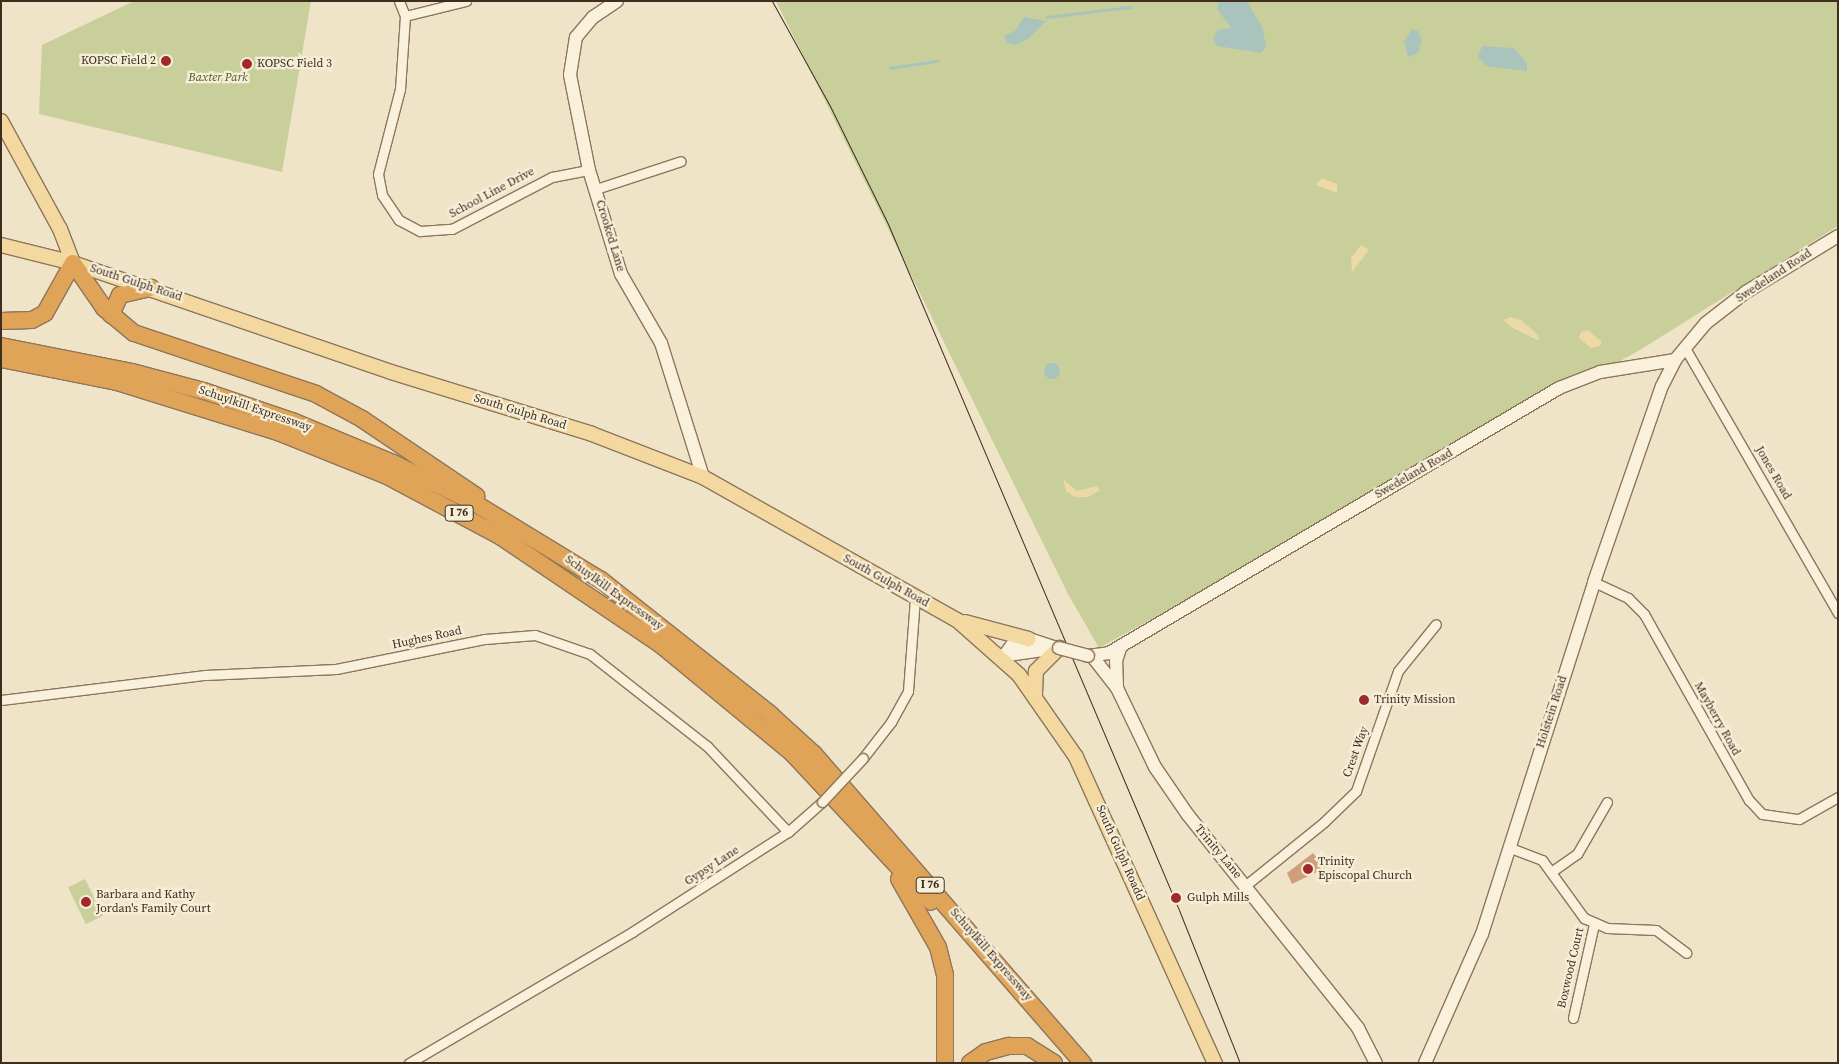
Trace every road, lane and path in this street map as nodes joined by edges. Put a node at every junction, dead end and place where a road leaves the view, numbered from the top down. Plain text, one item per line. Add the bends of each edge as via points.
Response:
1 (399, 1) edge
2 (466, 1) edge
3 (617, 1) edge
4 (405, 16) junction
5 (1, 121) edge
6 (681, 161) dead end
7 (589, 170) junction
8 (596, 189) junction
9 (1838, 236) edge
10 (1, 245) edge
11 (73, 263) junction
12 (151, 288) junction
13 (111, 315) junction
14 (1, 322) edge
15 (1, 346) edge
16 (1685, 348) junction
17 (1, 359) edge
18 (1675, 360) junction
19 (703, 477) junction
20 (511, 523) junction
21 (1594, 582) junction
22 (915, 598) junction
23 (1838, 613) edge
24 (958, 620) junction
25 (1436, 624) dead end
26 (1029, 639) junction
27 (1121, 646) junction
28 (1057, 648) junction
29 (1090, 656) junction
30 (1003, 657) junction
31 (1117, 688) junction
32 (1035, 695) junction
33 (1, 700) edge
34 (1838, 798) edge
35 (1606, 802) dead end
36 (843, 806) junction
37 (788, 832) junction
38 (1508, 847) junction
39 (1551, 872) junction
40 (1246, 885) junction
41 (1594, 924) junction
42 (1686, 953) dead end
43 (1573, 1018) dead end
44 (410, 1063) edge
45 (945, 1063) edge
46 (970, 1063) edge
47 (1054, 1063) edge
48 (1071, 1063) edge
49 (1083, 1063) edge
50 (1214, 1063) edge
51 (1376, 1063) edge
52 (1425, 1063) edge

1 - 4 street, School Line Drive
2 - 4 street
3 - 7 main road, Crooked Lane via 583,27 569,60
4 - 7 street, School Line Drive via 398,104 378,174 382,195 399,220 420,231 452,229 552,177
5 - 11 main road via 60,229
6 - 8 street
7 - 8 main road, Crooked Lane
8 - 19 main road, Crooked Lane via 621,274 661,343
9 - 16 main road, Swedeland Road via 1746,292 1706,323
10 - 11 main road, South Gulph Road
11 - 12 main road, South Gulph Road
11 - 13 highway
11 - 14 highway via 45,313 32,320
12 - 13 highway via 120,295
12 - 19 main road, South Gulph Road via 391,372 592,434
13 - 20 highway via 149,340 299,387 333,403 448,474
15 - 20 highway, Schuylkill Expressway / I 76 via 132,372 204,391 292,421 393,463
16 - 18 main road, Swedeland Road
16 - 23 street, Jones Road
17 - 36 highway, Schuylkill Expressway / I 76 via 117,382 229,415 387,476 433,499 578,585 661,645 793,754
18 - 21 main road, Holstein Road via 1650,414
18 - 27 main road, Swedeland Road via 1600,372 1558,388
19 - 22 main road, South Gulph Road
20 - 49 highway, Schuylkill Expressway / I 76 via 600,580 669,632 814,754
21 - 34 street, Mayberry Road via 1628,598 1644,614 1749,800 1762,814 1799,819
21 - 38 main road, Holstein Road
22 - 24 main road, South Gulph Road
22 - 37 street, Gypsy Lane, bridge via 908,691 891,722 863,758 822,802
24 - 26 main road
24 - 30 main road, South Gulph Road
25 - 40 street, Crest Way via 1398,671 1356,791 1324,822
26 - 28 main road
26 - 30 main road via 1012,645
27 - 29 main road, Swedeland Road
27 - 31 main road via 1116,661
28 - 29 main road, bridge
28 - 30 main road
28 - 32 main road via 1036,670
29 - 31 main road, Trinity Lane
30 - 32 main road, South Gulph Roadd
31 - 40 main road, Trinity Lane via 1155,767 1188,815
32 - 50 main road, South Gulph Roadd via 1076,757
33 - 37 street, Hughes Road via 205,675 336,670 484,639 535,635 590,654 707,746
35 - 39 street via 1577,854
36 - 45 highway via 892,868 938,947 945,975
36 - 48 highway, Schuylkill Expressway / I 76
37 - 44 street, Gypsy Lane via 632,932
38 - 39 street via 1542,860
38 - 52 main road, Holstein Road via 1482,934
39 - 41 street via 1573,906
40 - 51 main road, Trinity Lane via 1358,1028
41 - 42 street via 1656,930
41 - 43 street, Boxwood Court
46 - 47 highway via 986,1052 1009,1046 1027,1046

